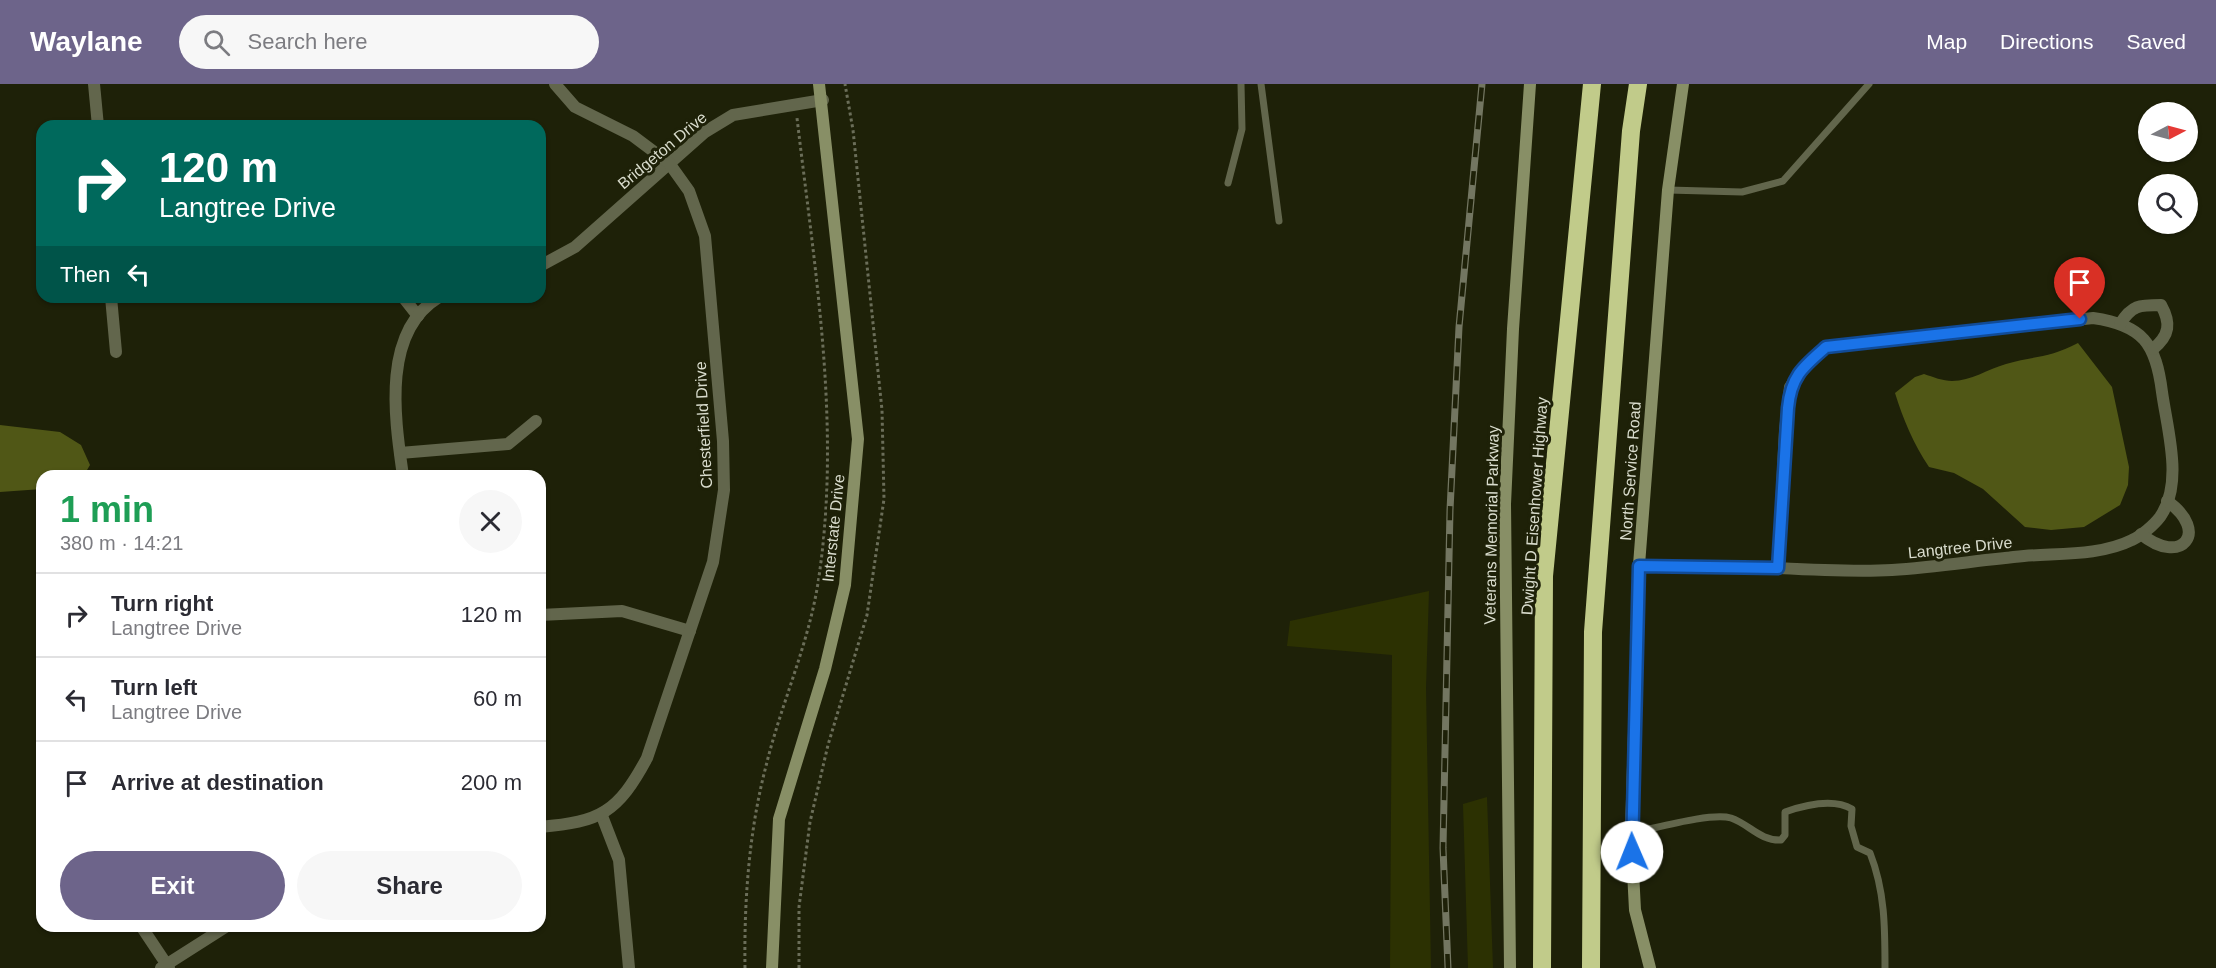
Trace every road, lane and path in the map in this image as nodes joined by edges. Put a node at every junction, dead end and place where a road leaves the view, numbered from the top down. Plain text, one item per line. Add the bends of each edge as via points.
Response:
1 (94, 84) edge
2 (555, 84) edge
3 (819, 84) edge
4 (1241, 84) edge
5 (1261, 84) edge
6 (1530, 84) edge
7 (1592, 84) edge
8 (1638, 84) edge
9 (1683, 84) edge
10 (1869, 84) edge
11 (823, 100) junction
12 (796, 105) junction
13 (97, 120) edge
14 (669, 162) junction
15 (1228, 183) dead end
16 (1668, 190) junction
17 (1279, 221) dead end
18 (546, 263) edge
19 (112, 303) edge
20 (408, 303) edge
21 (429, 303) edge
22 (418, 316) junction
23 (2120, 324) junction
24 (2153, 349) junction
25 (116, 352) dead end
26 (536, 422) dead end
27 (400, 453) junction
28 (402, 470) edge
29 (2167, 501) junction
30 (2141, 534) junction
31 (1639, 566) junction
32 (1778, 568) junction
33 (546, 615) edge
34 (690, 632) junction
35 (602, 816) junction
36 (546, 827) edge
37 (1631, 833) junction
38 (145, 932) edge
39 (218, 932) edge
40 (166, 967) edge
41 (629, 968) edge
42 (744, 968) edge
43 (772, 968) edge
44 (1510, 968) edge
45 (1542, 968) edge
46 (1592, 968) edge
47 (1650, 968) edge
48 (1885, 968) edge

1 - 13 street
2 - 14 street, Chesterfield Drive via 575,107 633,136
3 - 11 street, Interstate Drive
4 - 15 lane via 1242,129
5 - 17 lane
6 - 44 street, Veterans Memorial Parkway via 1505,504
7 - 45 highway, Dwight D Eisenhower Highway via 1544,576
8 - 46 highway via 1631,131 1593,632
9 - 16 street, North Service Road
10 - 16 lane via 1783,181 1742,192
11 - 12 street, Bridgeton Drive
11 - 43 street, Interstate Drive via 858,439 845,585 825,669 779,819
12 - 14 street, Bridgeton Drive via 734,115 705,132
12 - 42 path via 829,423 826,522 811,617 757,807 747,891
14 - 18 street, Bridgeton Drive via 575,247
14 - 34 street, Chesterfield Drive via 688,191 705,236 723,441 724,490 713,562
16 - 31 street, North Service Road
19 - 25 street
20 - 22 street
21 - 22 street
22 - 27 street via 405,336 395,378
23 - 24 street
23 - 24 street via 2128,311 2142,305 2161,305 2168,318 2166,335
23 - 32 street via 2093,318 1826,347 1802,369 1790,387
24 - 29 street, Langtree Drive via 2159,367 2172,471
26 - 27 street via 508,444
27 - 28 street
29 - 30 street, Langtree Drive via 2159,518
29 - 30 street via 2188,521 2190,533 2186,543 2166,548 2154,545
30 - 32 street, Langtree Drive via 2093,551 1943,566 1889,570
31 - 32 street, Langtree Drive
31 - 37 street, North Service Road
33 - 34 street via 622,611
34 - 35 street, Chesterfield Drive via 647,758 632,788
35 - 36 street, Chesterfield Drive via 573,825
35 - 41 street via 619,860
37 - 47 street, North Service Road via 1635,910
37 - 48 lane via 1712,817 1731,818 1761,836 1781,840 1785,835 1785,812 1802,806 1842,803 1852,809 1851,826 1857,848 1870,853 1879,875 1885,919
38 - 40 street
39 - 40 street

